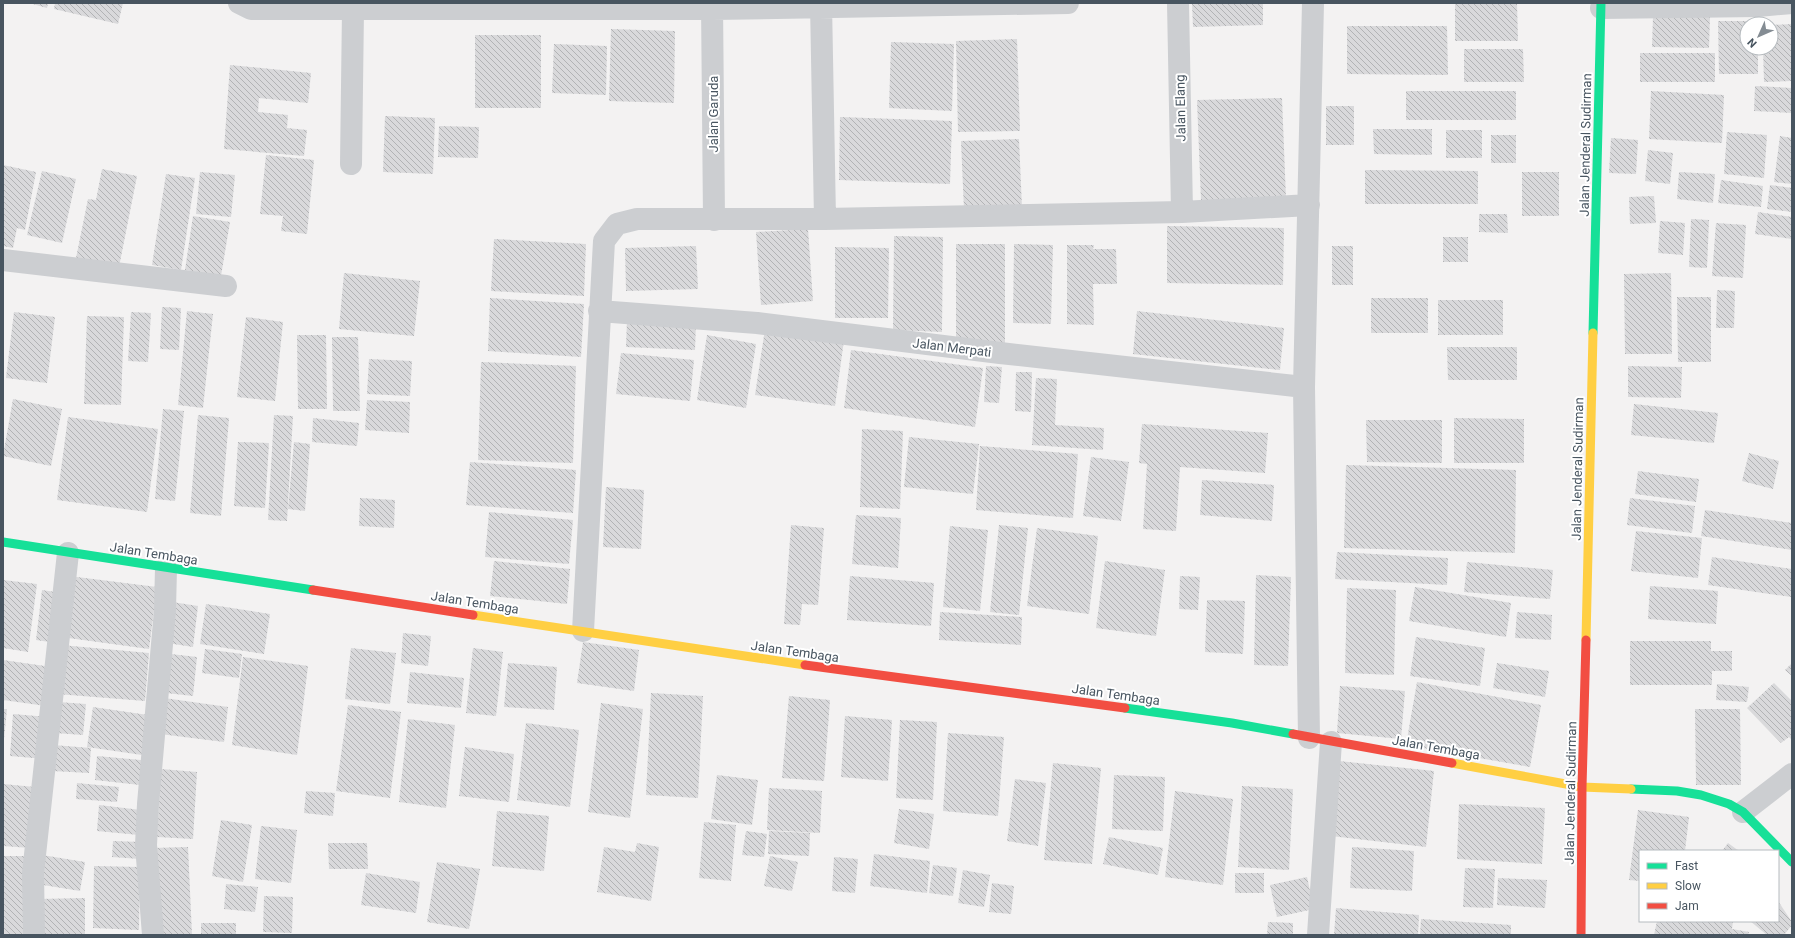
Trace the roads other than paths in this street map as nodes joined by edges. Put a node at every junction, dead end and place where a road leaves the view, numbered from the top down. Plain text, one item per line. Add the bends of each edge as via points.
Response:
1 (239, 3) edge
2 (1068, 3) edge
3 (1178, 3) edge
4 (1313, 3) edge
5 (1792, 3) edge
6 (821, 5) edge
7 (1601, 5) edge
8 (353, 6) edge
9 (713, 6) edge
10 (352, 164) dead end
11 (1309, 205) junction
12 (1182, 212) junction
13 (825, 219) junction
14 (714, 220) junction
15 (3, 260) edge
16 (226, 286) dead end
17 (599, 311) junction
18 (1304, 387) junction
19 (3, 542) edge
20 (68, 553) junction
21 (166, 568) junction
22 (583, 631) junction
23 (1309, 738) junction
24 (1331, 742) junction
25 (1792, 774) edge
26 (1582, 787) junction
27 (1743, 812) junction
28 (1792, 862) edge
29 (34, 935) edge
30 (153, 935) edge
31 (1318, 935) edge
32 (1581, 935) edge

1 - 8 street via 250,9
2 - 6 street
3 - 12 street, Jalan Elang
4 - 11 street
5 - 7 street via 1758,6
6 - 9 street
6 - 13 street
7 - 26 street, Jalan Jenderal Sudirman
8 - 9 street
8 - 10 street
9 - 14 street, Jalan Garuda
11 - 12 street
11 - 18 street
12 - 13 street
13 - 14 street
14 - 17 street via 637,219 617,224 604,241
15 - 16 street
17 - 18 street, Jalan Merpati via 757,323
17 - 22 street
18 - 23 street
19 - 20 street, Jalan Tembaga
20 - 21 street, Jalan Tembaga
20 - 29 street via 33,873
21 - 22 street, Jalan Tembaga
21 - 30 street via 146,845
22 - 23 street, Jalan Tembaga via 746,657 1232,723
23 - 24 street, Jalan Tembaga
24 - 26 street, Jalan Tembaga
24 - 31 street
25 - 27 street
26 - 27 street, Jalan Tembaga via 1701,795 1730,804
26 - 32 street, Jalan Jenderal Sudirman
27 - 28 street, Jalan Tembaga

